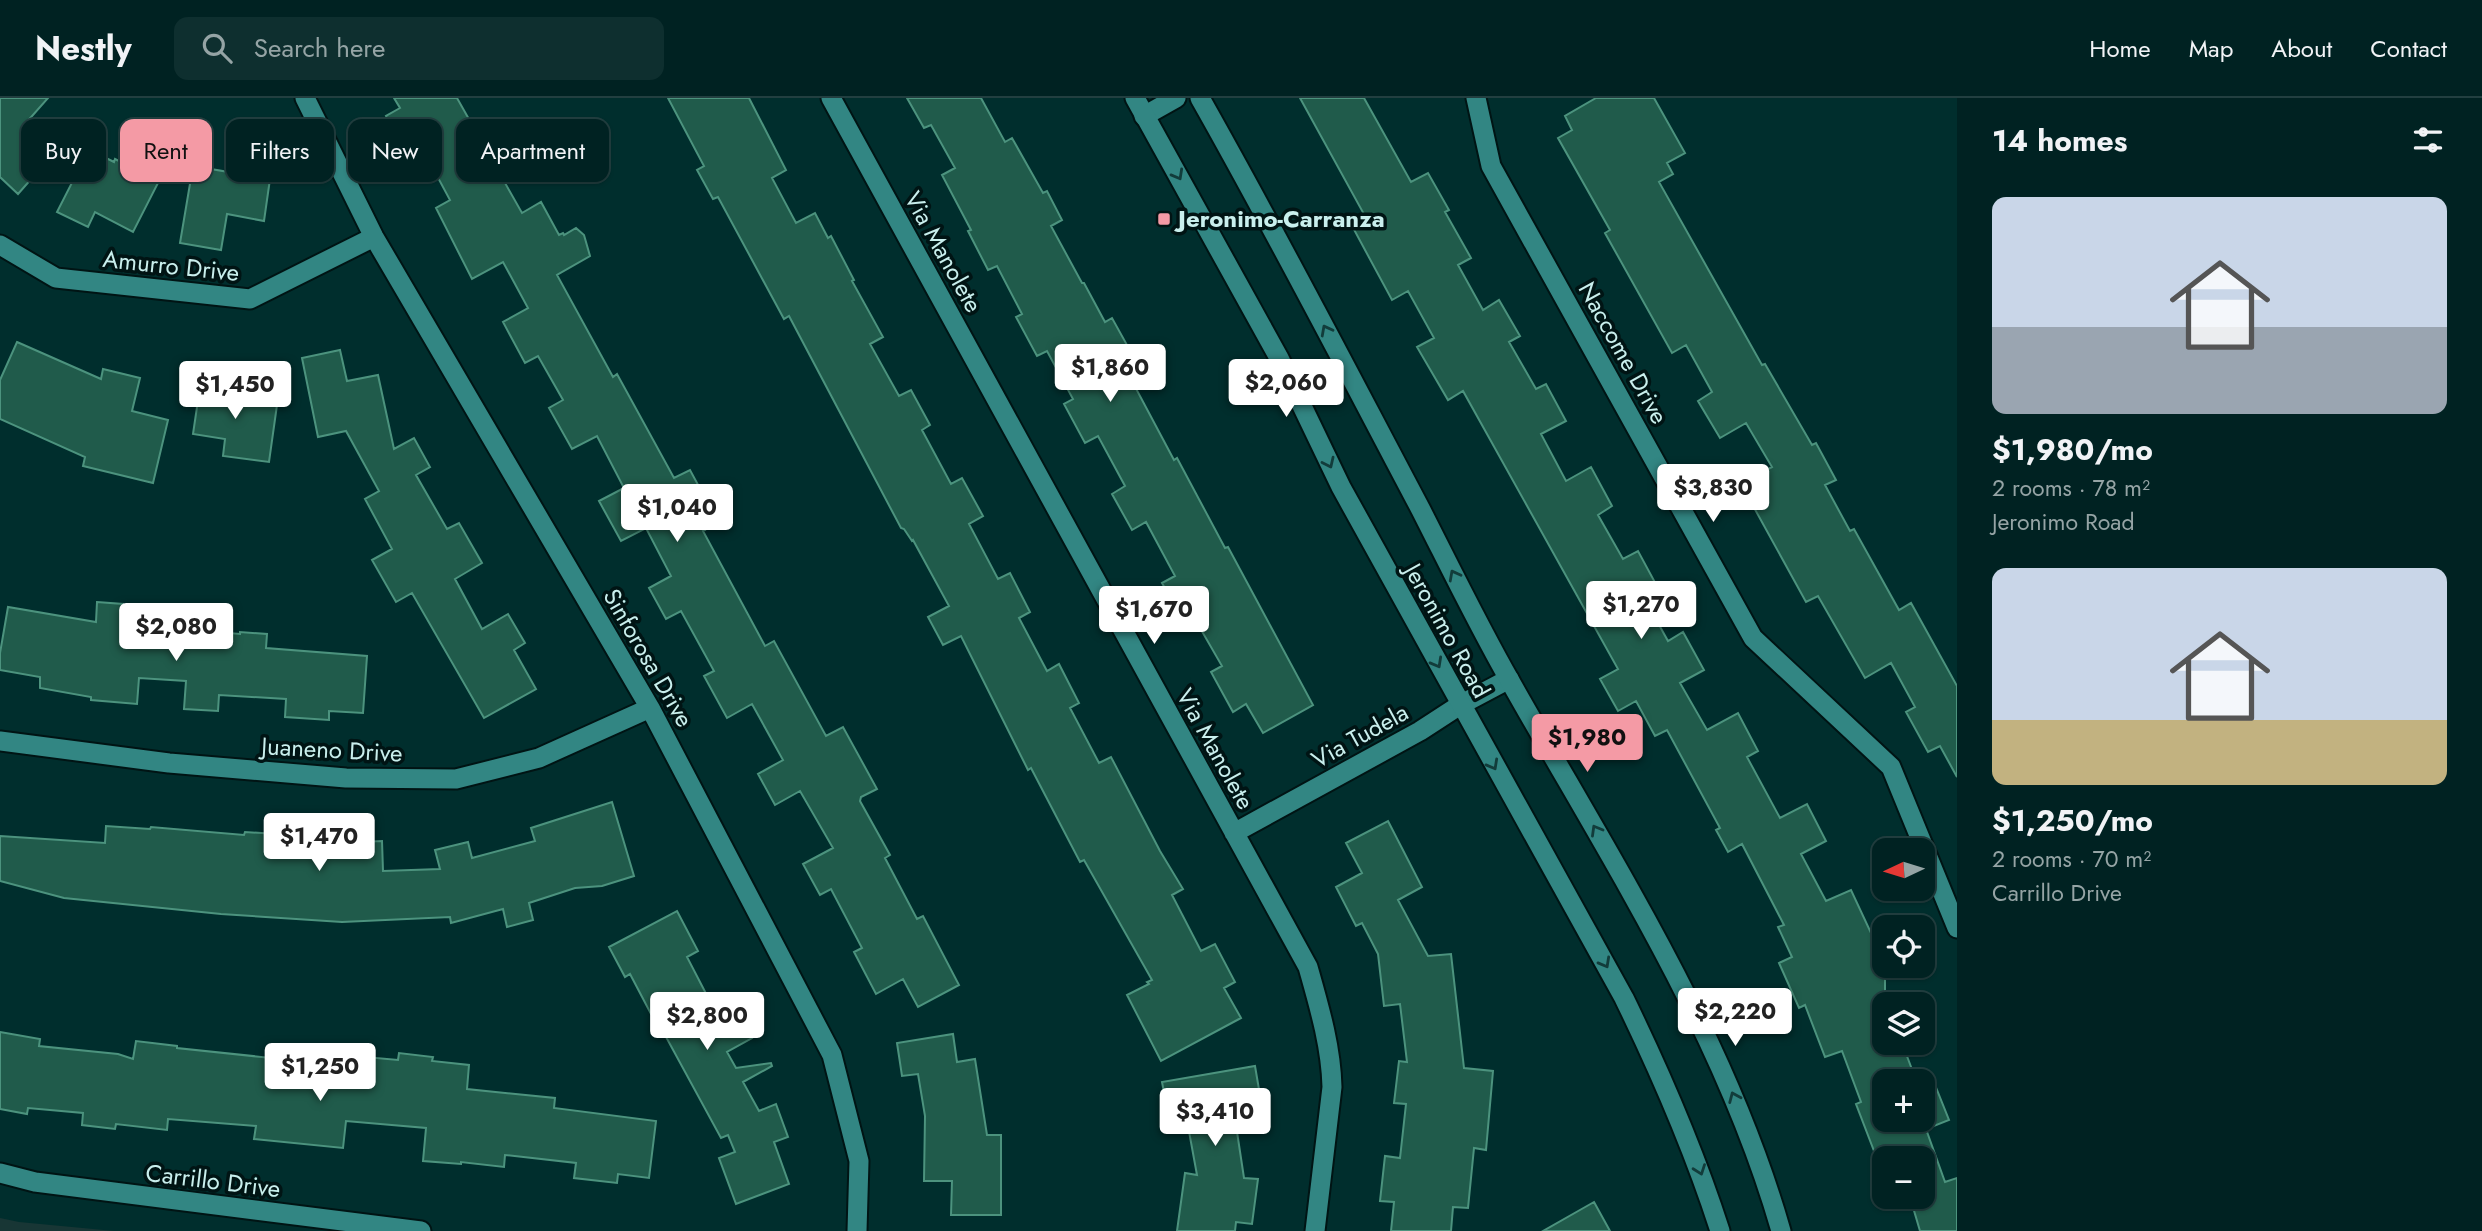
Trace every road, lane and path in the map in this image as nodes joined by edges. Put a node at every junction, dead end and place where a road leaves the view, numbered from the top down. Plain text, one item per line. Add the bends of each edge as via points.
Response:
1 (305, 98) edge
2 (831, 98) edge
3 (1135, 98) edge
4 (1176, 98) edge
5 (1200, 98) edge
6 (1476, 98) edge
7 (1144, 116) junction
8 (374, 237) junction
9 (0, 245) edge
10 (1509, 679) junction
11 (1460, 705) junction
12 (650, 708) junction
13 (0, 741) edge
14 (1234, 833) junction
15 (1957, 928) edge
16 (0, 1173) edge
17 (421, 1231) edge
18 (857, 1231) edge
19 (1315, 1231) edge
20 (1720, 1231) edge
21 (1781, 1231) edge

1 - 8 street, Sinforosa Drive
2 - 14 street, Via Manolete
3 - 7 street, Jeronimo Road
4 - 7 street
10 -> 5 street, Jeronimo Road via 1265,212
6 - 15 street, Naccome Drive via 1491,166 1753,638 1891,767
7 -> 11 street, Jeronimo Road via 1279,358 1340,487
8 - 9 street, Amurro Drive via 250,299 56,278
8 - 12 street, Sinforosa Drive
10 - 11 street, Via Tudela
21 -> 10 street, Jeronimo Road via 1741,1112 1712,1045 1631,889
11 - 14 street, Via Tudela
11 -> 20 street, Jeronimo Road via 1624,998 1700,1168
12 - 13 street, Juaneno Drive via 539,758 456,779 346,778 183,765
12 - 18 street, Sinforosa Drive via 832,1055 859,1161
14 - 19 street, Via Manolete via 1308,967 1323,1018 1332,1087
16 - 17 street, Carrillo Drive via 35,1182

